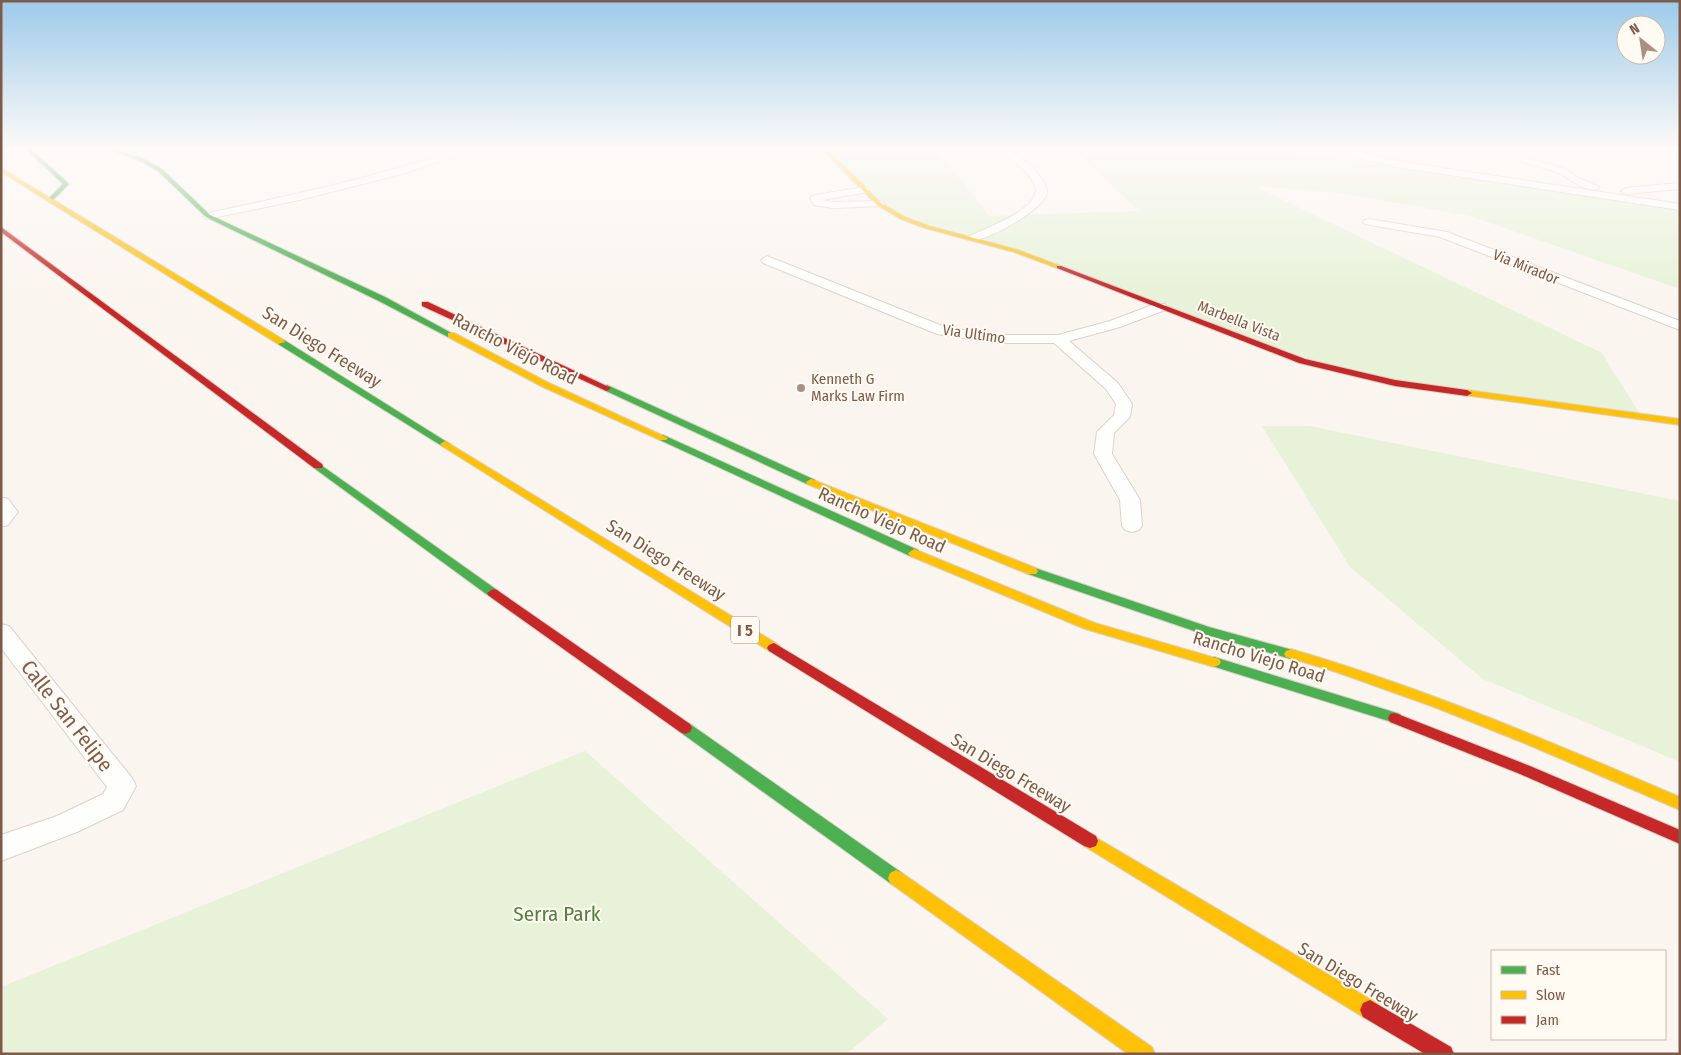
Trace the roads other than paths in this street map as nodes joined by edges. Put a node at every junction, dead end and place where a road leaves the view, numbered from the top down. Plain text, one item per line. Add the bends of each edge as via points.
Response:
1 (189, 198) edge
2 (293, 198) edge
3 (815, 198) edge
4 (874, 198) edge
5 (1041, 198) edge
6 (1629, 198) edge
7 (51, 199) edge
8 (218, 203) dead end
9 (880, 204) junction
10 (1680, 207) edge
11 (229, 211) junction
12 (208, 216) junction
13 (246, 219) dead end
14 (1369, 222) dead end
15 (2, 229) edge
16 (974, 238) junction
17 (767, 260) dead end
18 (418, 300) dead end
19 (1160, 307) junction
20 (1680, 326) edge
21 (1058, 339) junction
22 (1680, 422) edge
23 (1, 503) edge
24 (1, 521) edge
25 (1132, 526) dead end
26 (1, 632) edge
27 (1680, 804) edge
28 (1680, 837) edge
29 (1, 848) edge
30 (1145, 1054) edge
31 (1444, 1054) edge

1 - 12 main road, Rancho Viejo Road
2 - 11 street
3 - 9 street via 818,203 833,205
4 - 9 main road, Marbella Vista
5 - 16 street via 1032,209
6 - 10 street
7 - 31 main road, San Diego Freeway / I 5 via 922,740
8 - 11 main road
9 - 16 main road, Marbella Vista via 913,222
11 - 12 street
11 - 13 main road
12 - 28 main road, Rancho Viejo Road via 382,299 546,385 938,564 1090,626 1400,720
14 - 20 street, Via Mirador via 1443,234
15 - 30 main road via 367,503
16 - 19 main road, Marbella Vista
17 - 21 street, Via Ultimo via 942,331 994,339
18 - 27 main road, Rancho Viejo Road via 807,480 1048,578 1401,690 1515,733
19 - 21 street, Via Ultimo via 1115,324
19 - 22 main road, Marbella Vista via 1286,356 1349,374 1406,385
21 - 25 street via 1112,386 1124,404 1122,417 1106,432 1103,454 1130,500
23 - 24 street via 8,512
26 - 29 street, Calle San Felipe via 122,786 113,802 67,824

